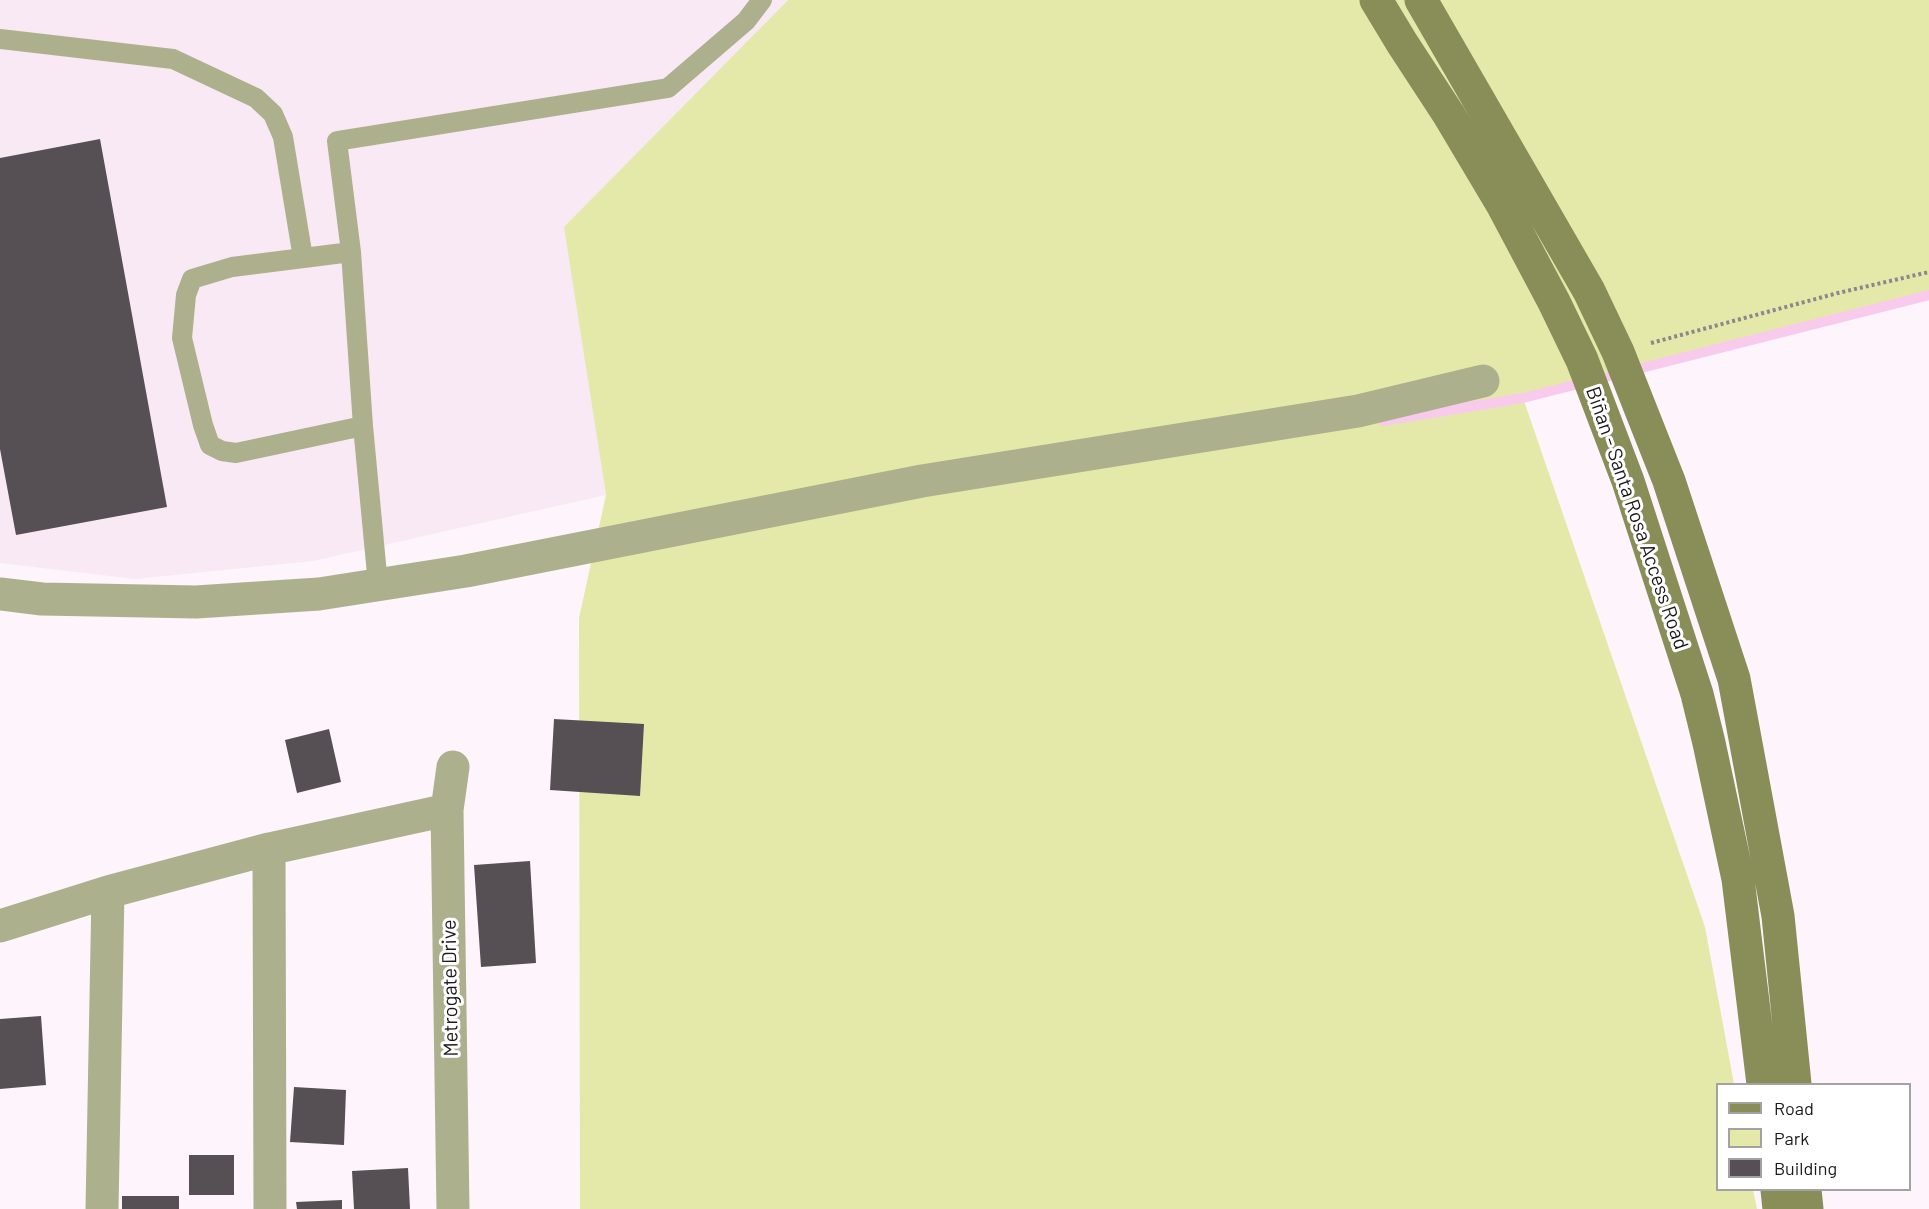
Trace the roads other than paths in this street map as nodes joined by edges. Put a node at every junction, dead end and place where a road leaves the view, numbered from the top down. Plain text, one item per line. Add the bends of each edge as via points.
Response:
1 (762, 0) edge
2 (1376, 0) edge
3 (1421, 0) edge
4 (0, 39) edge
5 (351, 252) junction
6 (303, 258) junction
7 (1618, 352) junction
8 (1582, 360) junction
9 (1483, 381) dead end
10 (363, 426) junction
11 (378, 585) junction
12 (0, 594) edge
13 (1734, 679) junction
14 (1697, 694) junction
15 (453, 767) dead end
16 (447, 810) junction
17 (269, 849) junction
18 (108, 892) junction
19 (0, 926) edge
20 (1763, 1083) edge
21 (1795, 1083) edge
22 (1777, 1191) edge
23 (1805, 1191) edge
24 (102, 1209) edge
25 (270, 1209) edge
26 (453, 1209) edge
27 (1779, 1209) edge
28 (1807, 1209) edge

1 - 5 lane via 746,21 668,88 337,141
2 - 8 main road, Biñan - Santa Rosa Access Road via 1502,204
3 - 7 main road, Biñan - Santa Rosa Access Road via 1589,291
4 - 6 lane via 173,59 256,98 273,114 283,137
5 - 6 lane
5 - 10 lane
6 - 10 lane via 232,267 192,279 186,295 182,339 210,446 236,453
7 - 8 main road
7 - 13 main road, Biñan - Santa Rosa Access Road via 1669,482
8 - 14 main road, Biñan - Santa Rosa Access Road via 1628,481
9 - 11 street via 1358,411 922,481 536,558
10 - 11 lane
11 - 12 street via 319,594 196,602 42,599
13 - 14 main road
13 - 21 main road, Biñan - Santa Rosa Access Road via 1778,916
14 - 20 main road, Biñan - Santa Rosa Access Road via 1738,879
15 - 16 street, Metrogate Drive
16 - 17 street
16 - 26 street, Metrogate Drive
17 - 18 street
17 - 25 street
18 - 19 street
18 - 24 street
22 - 27 main road
23 - 28 main road

